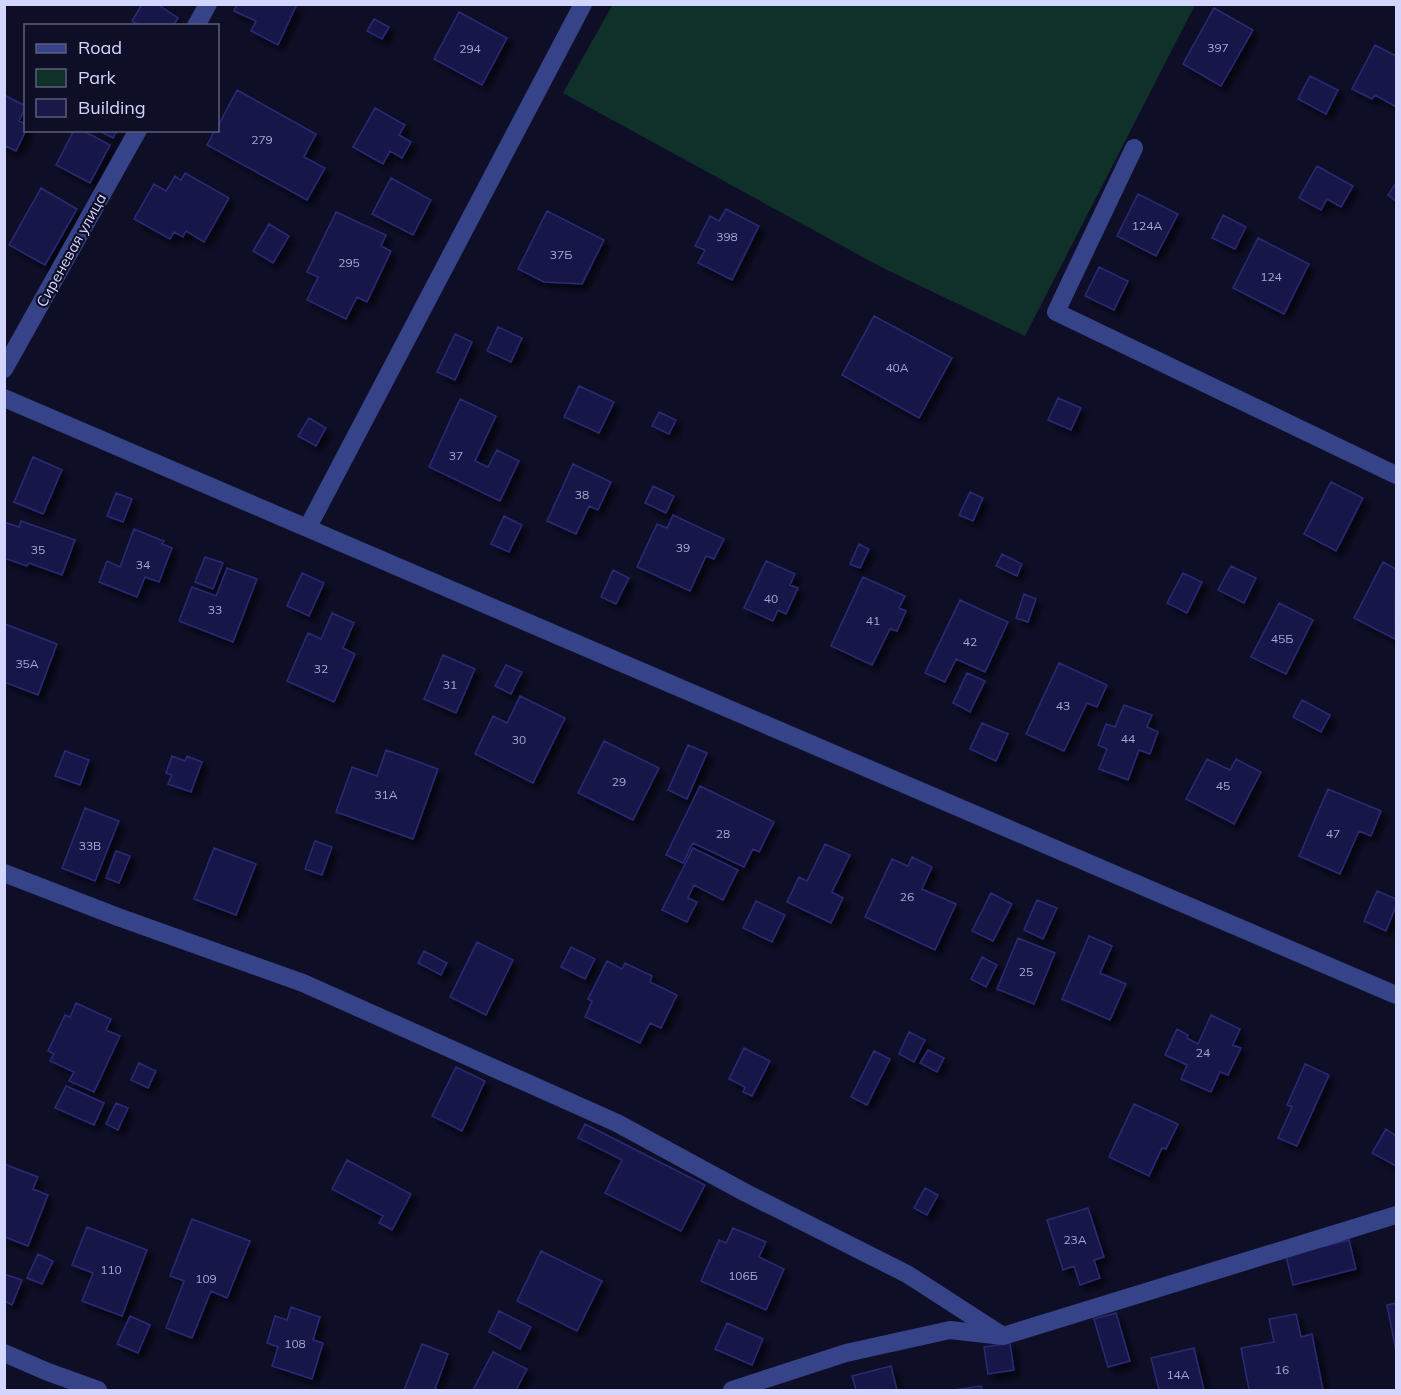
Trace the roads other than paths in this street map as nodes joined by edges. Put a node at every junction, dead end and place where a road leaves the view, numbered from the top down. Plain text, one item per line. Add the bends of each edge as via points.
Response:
1 (208, 4) edge
2 (583, 4) edge
3 (197, 24) edge
4 (137, 132) edge
5 (1134, 148) dead end
6 (4, 369) edge
7 (4, 398) edge
8 (1396, 475) edge
9 (308, 527) junction
10 (4, 873) edge
11 (1396, 995) edge
12 (1396, 1215) edge
13 (1003, 1336) junction
14 (4, 1353) edge
15 (98, 1390) edge
16 (732, 1390) edge

1 - 3 street
2 - 9 street
4 - 6 street, Сиреневая улица
5 - 8 street via 1056,312
7 - 9 street
9 - 11 street
10 - 13 street via 303,983 617,1123 907,1274
12 - 13 street
13 - 16 street via 950,1330 846,1353
14 - 15 street

